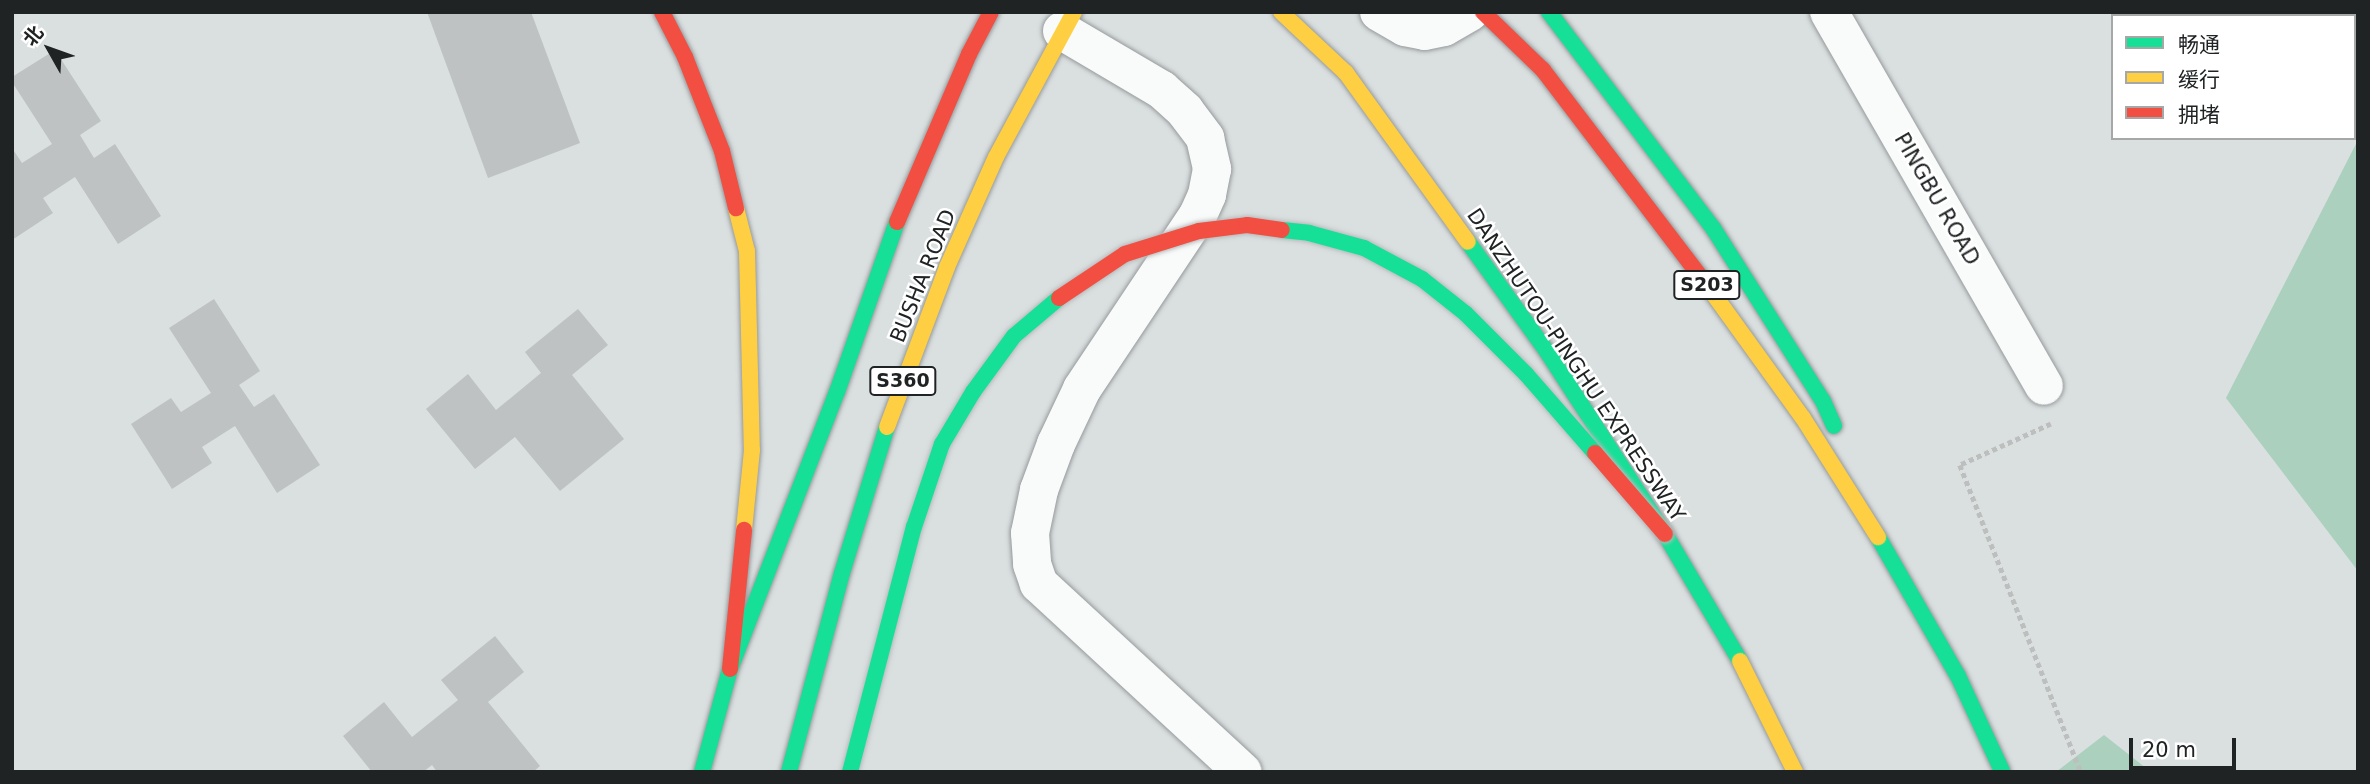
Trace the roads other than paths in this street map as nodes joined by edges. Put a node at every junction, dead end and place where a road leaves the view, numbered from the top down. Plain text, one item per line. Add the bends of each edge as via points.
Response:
1 (662, 12) edge
2 (991, 12) edge
3 (1281, 12) edge
4 (1379, 12) edge
5 (1470, 12) edge
6 (1483, 12) edge
7 (1549, 12) edge
8 (1829, 12) edge
9 (1068, 22) edge
10 (2044, 386) road end
11 (1840, 439) dead end
12 (1852, 464) dead end
13 (1665, 534) junction
14 (1903, 578) junction
15 (730, 668) junction
16 (2002, 771) edge
17 (702, 772) edge
18 (789, 772) edge
19 (850, 772) edge
20 (1243, 772) edge
21 (1795, 772) edge

1 - 15 main road via 722,151 747,251 752,450
2 - 15 main road, BUSHA ROAD / S360 via 890,238 837,392
3 - 13 main road, DANZHUTOU-PINGHU EXPRESSWAY, bridge via 1346,73 1548,354
4 - 5 street via 1405,27 1425,31 1444,27
6 - 14 main road, S203 via 1543,70 1675,240 1803,418
7 - 11 main road via 1713,228 1823,401
8 - 10 street, PINGBU ROAD
9 - 18 main road, BUSHA ROAD / S360 via 996,157 898,393 842,573
9 - 20 street via 1185,111 1205,138 1212,169 1198,215 1082,389 1056,444 1030,533 1031,564 1039,584
12 - 14 main road
13 - 19 main road, bridge via 1526,374 1466,314 1422,279 1364,248 1308,233 1248,225 1199,231 1125,254 1069,289 1014,336 973,392 942,444 914,527
13 - 21 main road, DANZHUTOU-PINGHU EXPRESSWAY via 1754,685
14 - 16 main road, S203 via 1958,676
15 - 17 main road, BUSHA ROAD / S360

